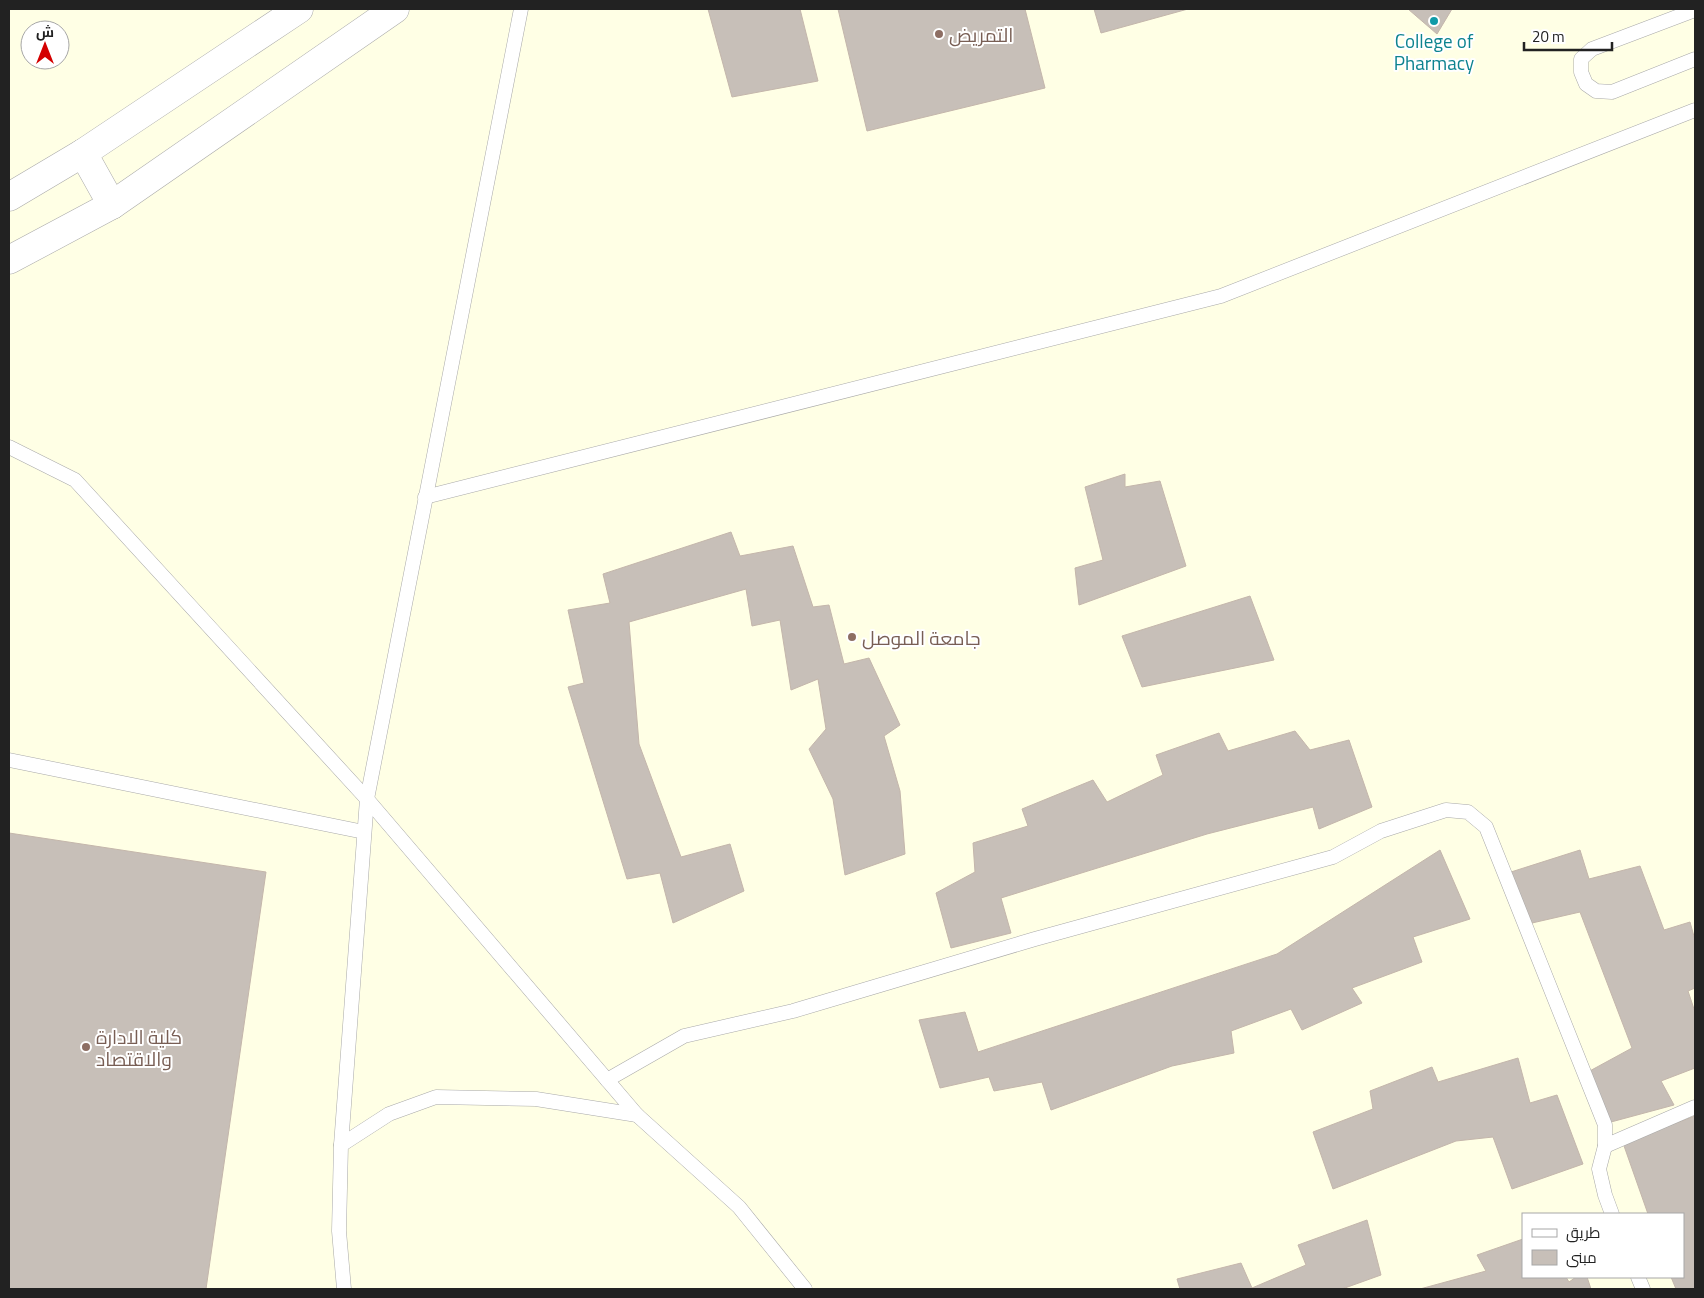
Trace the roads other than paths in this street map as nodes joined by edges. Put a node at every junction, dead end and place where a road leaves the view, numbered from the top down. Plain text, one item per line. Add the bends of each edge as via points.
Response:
1 (299, 9) edge
2 (395, 9) edge
3 (521, 9) edge
4 (1695, 10) edge
5 (1695, 59) edge
6 (1695, 110) edge
7 (83, 153) junction
8 (9, 197) edge
9 (112, 205) junction
10 (9, 260) edge
11 (9, 447) edge
12 (426, 497) junction
13 (9, 760) edge
14 (367, 799) junction
15 (364, 832) junction
16 (608, 1080) junction
17 (1695, 1107) edge
18 (637, 1115) junction
19 (341, 1145) junction
20 (1605, 1146) junction
21 (1612, 1213) edge
22 (344, 1289) edge
23 (805, 1289) edge

1 - 7 street
2 - 9 street
3 - 12 lane
4 - 5 lane via 1592,49 1581,59 1581,72 1586,84 1596,91 1612,92
6 - 12 lane via 1220,296
7 - 8 street
7 - 9 street
9 - 10 street
11 - 14 lane via 75,480
12 - 14 lane
13 - 15 lane
14 - 15 lane
14 - 16 lane
15 - 19 lane
16 - 18 lane
16 - 20 lane via 684,1036 793,1011 1035,939 1333,857 1380,831 1446,810 1468,812 1486,827 1604,1125
17 - 20 lane
18 - 19 lane via 536,1099 436,1097 389,1114
18 - 23 lane via 739,1207
19 - 22 lane via 339,1231
20 - 21 lane via 1599,1169

